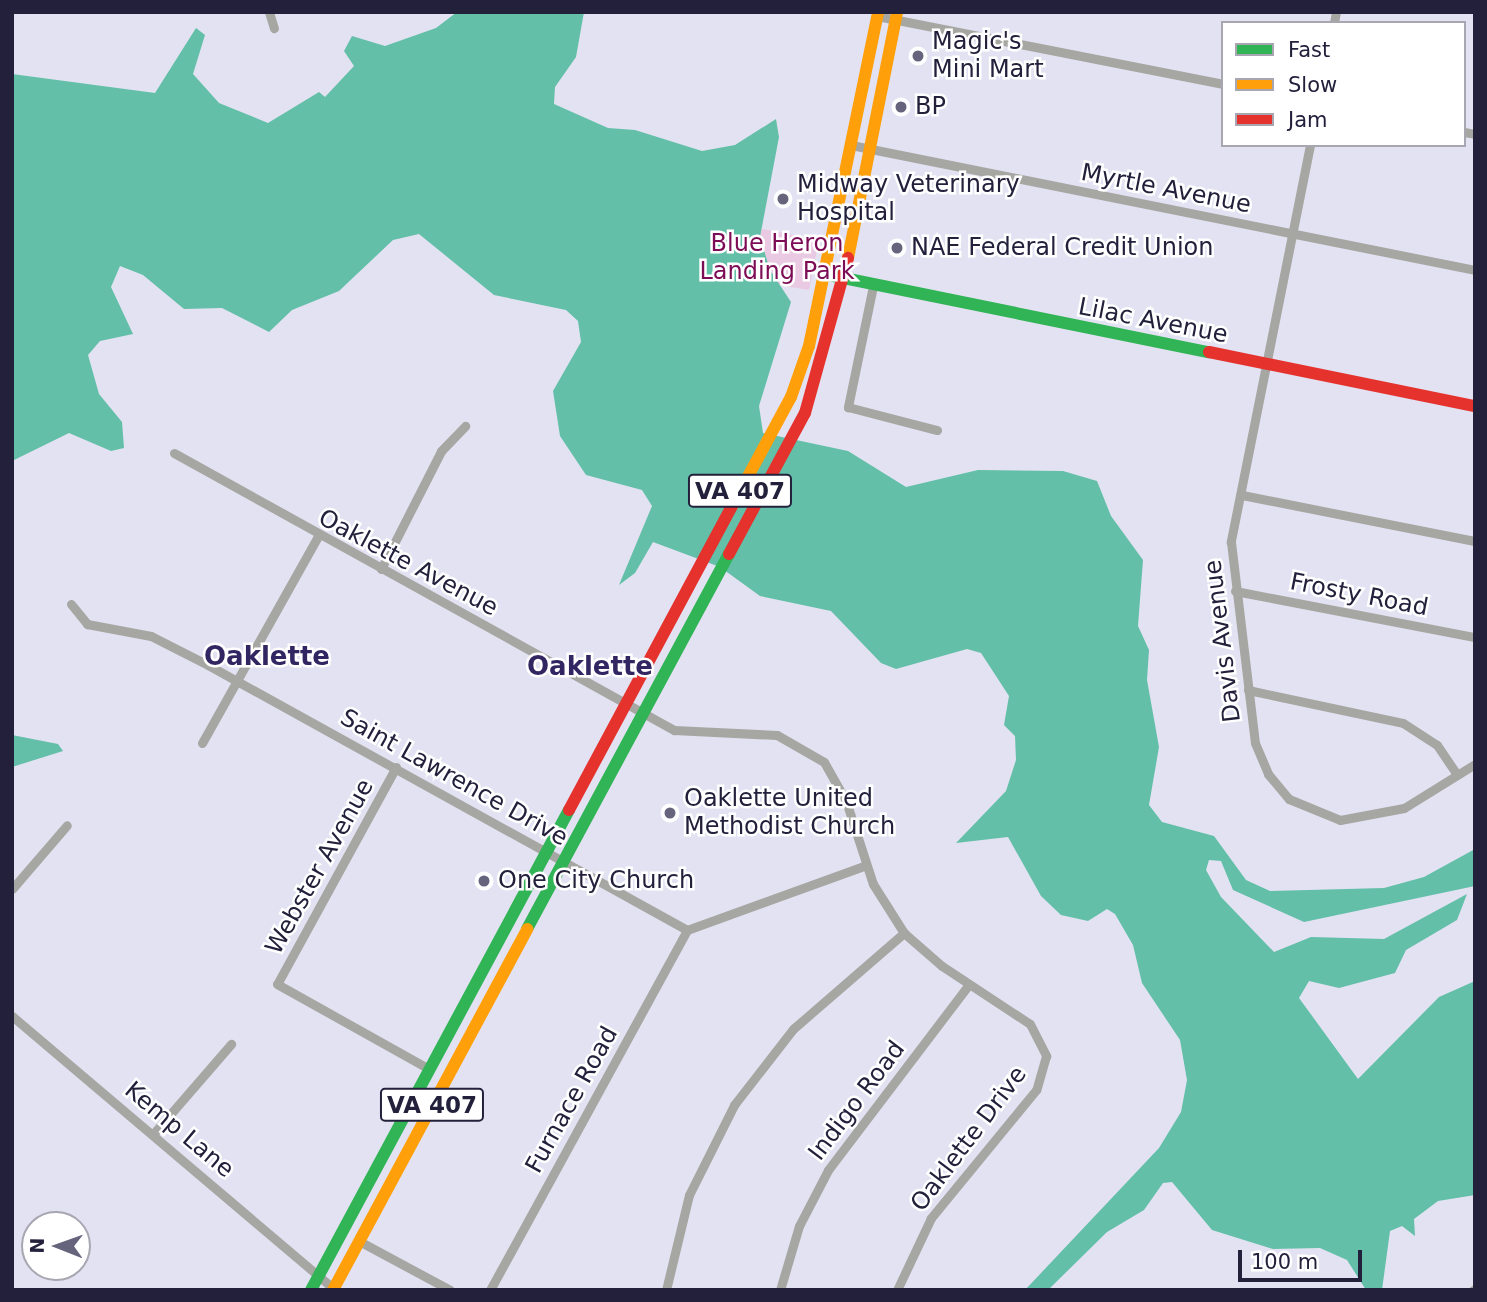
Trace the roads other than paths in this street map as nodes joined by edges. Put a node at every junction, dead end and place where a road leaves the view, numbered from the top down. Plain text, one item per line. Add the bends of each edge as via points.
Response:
1 (269, 12) edge
2 (878, 14) edge
3 (896, 16) edge
4 (274, 28) dead end
5 (1221, 84) edge
6 (851, 145) junction
7 (1310, 147) edge
8 (870, 149) junction
9 (1292, 234) junction
10 (1475, 270) edge
11 (824, 274) junction
12 (844, 279) junction
13 (873, 286) junction
14 (1267, 365) junction
15 (1475, 406) edge
16 (465, 426) dead end
17 (937, 430) dead end
18 (174, 453) dead end
19 (1242, 495) junction
20 (318, 536) junction
21 (1475, 541) edge
22 (381, 569) junction
23 (1235, 591) junction
24 (71, 604) dead end
25 (1475, 637) edge
26 (239, 684) junction
27 (1248, 690) junction
28 (625, 705) junction
29 (643, 714) junction
30 (202, 743) dead end
31 (1475, 764) edge
32 (396, 767) junction
33 (1457, 775) junction
34 (67, 824) dead end
35 (546, 850) junction
36 (563, 859) junction
37 (864, 866) junction
38 (12, 889) edge
39 (687, 930) junction
40 (904, 933) junction
41 (969, 984) junction
42 (12, 1016) edge
43 (231, 1044) dead end
44 (427, 1068) junction
45 (154, 1133) junction
46 (359, 1241) junction
47 (319, 1275) junction
48 (334, 1289) edge
49 (311, 1290) edge
50 (450, 1290) edge
51 (490, 1290) edge
52 (666, 1290) edge
53 (780, 1290) edge
54 (897, 1290) edge

1 - 4 street
2 - 3 street
2 - 6 main road, VA 407
3 - 5 street
3 - 8 main road, VA 407
6 - 8 street, Myrtle Avenue
6 - 11 main road, VA 407
7 - 9 street, Davis Avenue
8 - 9 street, Myrtle Avenue
8 - 12 main road, VA 407
9 - 10 street, Myrtle Avenue
9 - 14 street, Davis Avenue
11 - 12 main road, Lilac Avenue
11 - 28 main road, VA 407 via 795,387
12 - 13 main road, Lilac Avenue
12 - 29 main road, VA 407 via 813,396
13 - 14 main road, Lilac Avenue
13 - 17 street via 848,407
14 - 15 main road, Lilac Avenue
14 - 19 street, Davis Avenue
16 - 22 street via 440,452
18 - 20 street, Oaklette Avenue
19 - 21 street
19 - 23 street, Davis Avenue via 1231,542
20 - 22 street, Oaklette Avenue
20 - 26 street
22 - 28 street, Oaklette Avenue
23 - 25 street, Frosty Road
23 - 27 street, Davis Avenue
24 - 26 street, Saint Lawrence Drive via 87,624 151,636
26 - 30 street
26 - 32 street, Saint Lawrence Drive
27 - 33 street via 1403,723 1437,745
27 - 33 street, Davis Avenue via 1262,765 1281,792 1309,811 1340,820 1376,817 1416,802
28 - 29 street, Oaklette Drive
28 - 35 main road, VA 407
29 - 36 main road, VA 407
29 - 37 street, Oaklette Drive via 694,734 758,732 807,748 841,788
31 - 33 street, Davis Avenue
32 - 35 street, Saint Lawrence Drive
32 - 44 street, Webster Avenue via 277,985
34 - 38 street
35 - 36 street, Saint Lawrence Drive
35 - 44 main road, VA 407
36 - 39 street, Saint Lawrence Drive
36 - 46 main road, VA 407
37 - 39 street
37 - 40 street, Oaklette Drive
39 - 51 street, Furnace Road
40 - 41 street, Oaklette Drive
40 - 52 street via 793,1029 734,1105 683,1210
41 - 53 street, Indigo Road via 828,1170 799,1226
41 - 54 street, Oaklette Drive via 1030,1024 1045,1046 1046,1066 1036,1090 931,1218
42 - 45 street, Kemp Lane
43 - 45 street
44 - 47 main road, VA 407
45 - 47 street, Kemp Lane
46 - 48 main road, VA 407
46 - 50 street
47 - 48 street, Kemp Lane
47 - 49 main road, VA 407

